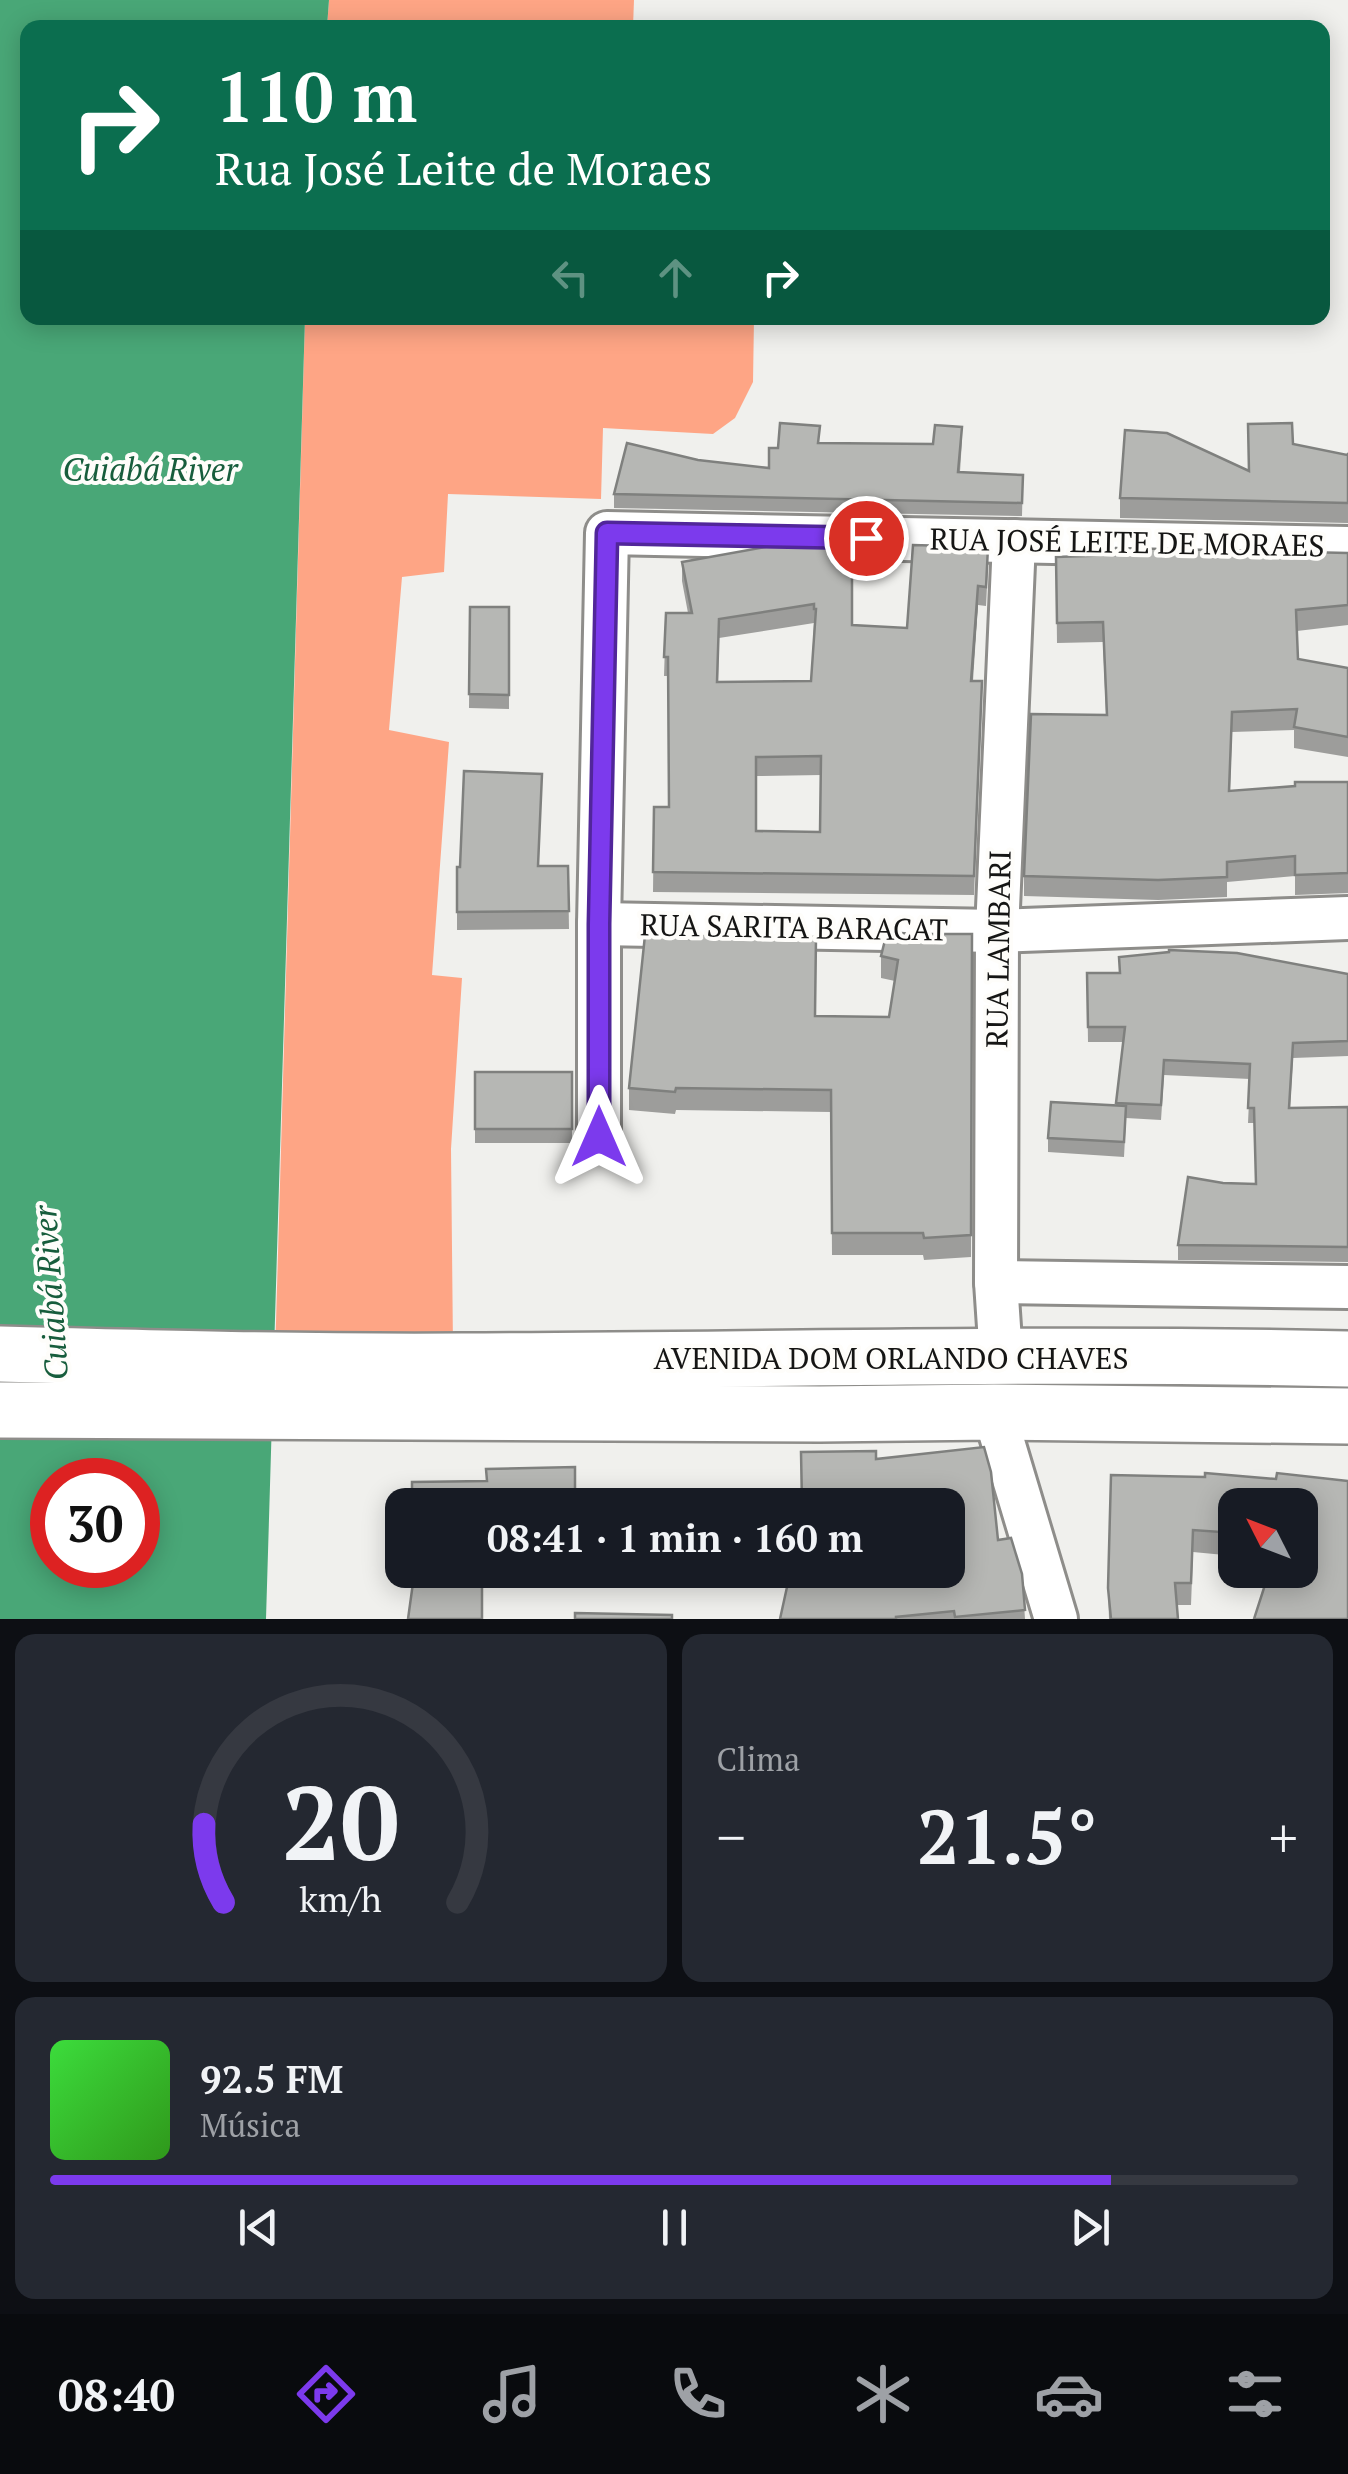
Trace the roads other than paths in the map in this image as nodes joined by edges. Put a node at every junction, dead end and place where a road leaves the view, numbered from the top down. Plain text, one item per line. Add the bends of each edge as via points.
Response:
1 (1014, 542) junction
2 (1348, 548) edge
3 (1348, 918) edge
4 (599, 924) junction
5 (997, 931) junction
6 (599, 1137) dead end
7 (996, 1282) junction
8 (1348, 1287) edge
9 (0, 1354) edge
10 (1001, 1357) junction
11 (1336, 1357) edge
12 (0, 1410) edge
13 (994, 1412) junction
14 (1337, 1418) edge
15 (1056, 1619) edge

1 - 2 street, RUA JOSÉ LEITE DE MORAES
1 - 4 street, RUA JOSÉ LEITE DE MORAES via 607,533
1 - 5 street, RUA LAMBARI
3 - 5 street, RUA SARITA BARACAT
4 - 5 street, RUA SARITA BARACAT
4 - 6 street
5 - 7 street, RUA LAMBARI
7 - 8 street
7 - 10 street, RUA LAMBARI
9 - 10 main road, AVENIDA DOM ORLANDO CHAVES via 274,1361
10 - 11 main road, AVENIDA DOM ORLANDO CHAVES
12 - 13 main road, AVENIDA DOM ORLANDO CHAVES
13 - 14 main road, AVENIDA DOM ORLANDO CHAVES
13 - 15 street

